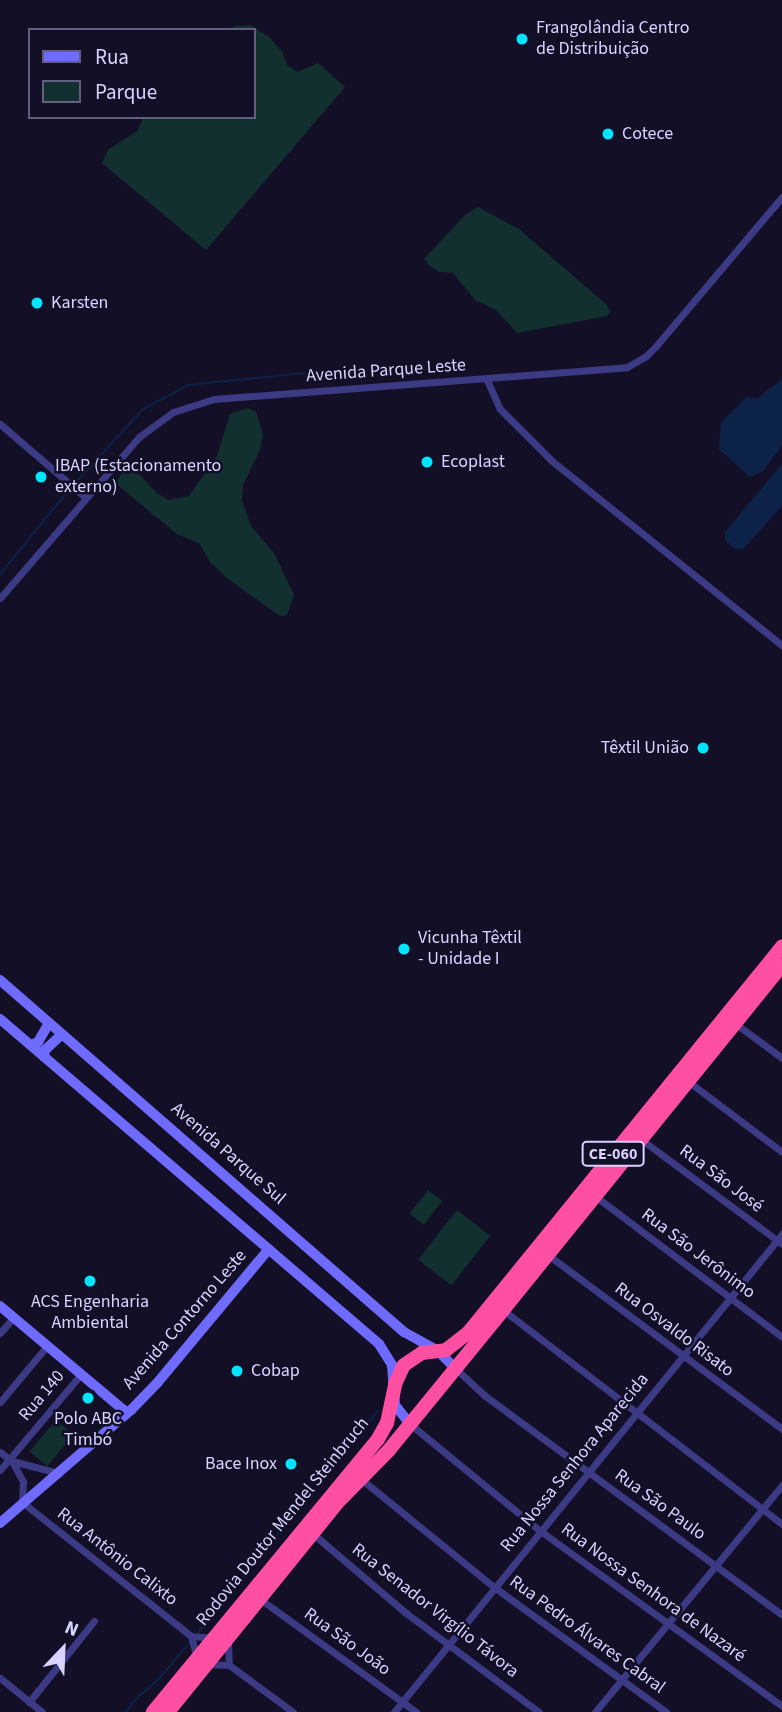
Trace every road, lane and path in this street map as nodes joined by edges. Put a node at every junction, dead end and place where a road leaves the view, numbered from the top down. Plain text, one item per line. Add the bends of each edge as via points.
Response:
1 (782, 197) edge
2 (487, 380) junction
3 (0, 424) edge
4 (86, 498) junction
5 (0, 598) edge
6 (782, 645) edge
7 (782, 947) edge
8 (782, 966) edge
9 (0, 980) edge
10 (0, 1019) edge
11 (49, 1023) junction
12 (736, 1024) junction
13 (62, 1034) junction
14 (31, 1045) junction
15 (44, 1057) junction
16 (782, 1058) edge
17 (689, 1082) junction
18 (642, 1140) junction
19 (782, 1152) edge
20 (595, 1196) junction
21 (780, 1240) edge
22 (269, 1249) junction
23 (548, 1255) junction
24 (730, 1297) junction
25 (0, 1307) edge
26 (503, 1310) junction
27 (13, 1318) junction
28 (0, 1334) edge
29 (782, 1337) edge
30 (47, 1346) junction
31 (437, 1349) junction
32 (683, 1357) junction
33 (455, 1368) junction
34 (81, 1374) junction
35 (395, 1384) junction
36 (0, 1402) edge
37 (127, 1413) junction
38 (635, 1413) junction
39 (410, 1424) junction
40 (782, 1429) edge
41 (0, 1452) edge
42 (10, 1460) junction
43 (0, 1470) edge
44 (587, 1471) junction
45 (60, 1473) junction
46 (360, 1478) junction
47 (782, 1485) edge
48 (22, 1502) junction
49 (762, 1510) junction
50 (0, 1523) edge
51 (782, 1524) edge
52 (539, 1530) junction
53 (313, 1534) junction
54 (715, 1564) junction
55 (494, 1587) junction
56 (260, 1599) junction
57 (782, 1615) edge
58 (94, 1621) dead end
59 (667, 1624) junction
60 (191, 1636) junction
61 (221, 1638) junction
62 (448, 1644) junction
63 (203, 1661) junction
64 (229, 1665) junction
65 (0, 1678) edge
66 (621, 1680) junction
67 (29, 1702) junction
68 (402, 1702) junction
69 (782, 1706) edge
70 (42, 1712) edge
71 (153, 1712) edge
72 (168, 1712) edge
73 (293, 1712) edge
74 (394, 1712) edge
75 (416, 1712) edge
76 (539, 1712) edge
77 (595, 1712) edge
78 (666, 1712) edge

1 - 2 street, Avenida Parque Leste via 664,337 636,363 615,370
2 - 4 street, Avenida Parque Leste via 200,402 173,412 145,431
2 - 6 street via 500,409 543,452
3 - 4 street
4 - 5 street, Avenida Parque Leste
7 - 31 highway, Rodovia Doutor Mendel Steinbruch / CE-060 via 476,1325 453,1345
8 - 12 highway, Rodovia Doutor Mendel Steinbruch / CE-060
9 - 11 street, Avenida Parque Sul
10 - 14 street
11 - 13 street, Avenida Parque Sul
11 - 14 street via 38,1042
12 - 16 street
12 - 17 highway, Rodovia Doutor Mendel Steinbruch / CE-060
13 - 15 street via 45,1050
13 - 31 street, Avenida Parque Sul via 404,1332
14 - 15 street
15 - 22 street
17 - 18 highway, Rodovia Doutor Mendel Steinbruch / CE-060
17 - 19 street
18 - 20 highway, Rodovia Doutor Mendel Steinbruch / CE-060
18 - 21 street, Rua São José
20 - 23 highway, Rodovia Doutor Mendel Steinbruch / CE-060
20 - 24 street, Rua São Jerônimo
21 - 24 street, Rua Nossa Senhora Aparecida
22 - 35 street via 379,1344 392,1365
22 - 37 street, Avenida Contorno Leste
23 - 26 highway, Rodovia Doutor Mendel Steinbruch / CE-060
23 - 32 street, Rua Osvaldo Risato
24 - 29 street, Rua São Jerônimo
24 - 32 street, Rua Nossa Senhora Aparecida
25 - 27 street
26 - 33 highway, Rodovia Doutor Mendel Steinbruch / CE-060
26 - 38 street
27 - 28 street
27 - 30 street
30 - 34 street
30 - 36 street
31 - 33 street, Avenida Parque Sul
31 - 35 highway, Rodovia Doutor Mendel Steinbruch / CE-060 via 404,1365
32 - 38 street, Rua Nossa Senhora Aparecida
32 - 40 street, Rua Osvaldo Risato
33 - 39 highway, Rodovia Doutor Mendel Steinbruch / CE-060
33 - 44 street, Rua São Paulo
34 - 37 street
34 - 42 street, Rua 140
35 - 39 street via 395,1405
35 - 61 highway, Rodovia Doutor Mendel Steinbruch / CE-060 via 387,1423 378,1439
37 - 45 street, Avenida Contorno Leste
38 - 44 street, Rua Nossa Senhora Aparecida
38 - 49 street
39 - 46 highway, Rodovia Doutor Mendel Steinbruch / CE-060
39 - 52 street, Rua Nossa Senhora de Nazaré
41 - 42 street
42 - 43 street, Rua 140
42 - 45 street
42 - 48 street via 23,1482
44 - 52 street, Rua Nossa Senhora Aparecida
44 - 54 street, Rua São Paulo
45 - 48 street, Avenida Contorno Leste
46 - 53 highway, Rodovia Doutor Mendel Steinbruch / CE-060
46 - 55 street, Rua Pedro Álvares Cabral
47 - 49 street
48 - 50 street, Avenida Contorno Leste
48 - 60 street, Rua Antônio Calixto
49 - 51 street
49 - 54 street
52 - 55 street, Rua Nossa Senhora Aparecida
52 - 59 street, Rua Nossa Senhora de Nazaré
53 - 56 highway, Rodovia Doutor Mendel Steinbruch / CE-060
53 - 62 street, Rua Senador Virgílio Távora
54 - 57 street, Rua São Paulo
54 - 59 street
55 - 62 street, Rua Nossa Senhora Aparecida
55 - 66 street, Rua Pedro Álvares Cabral
56 - 61 highway, Rodovia Doutor Mendel Steinbruch / CE-060
56 - 68 street, Rua São João
58 - 67 street
59 - 66 street
59 - 69 street, Rua Nossa Senhora de Nazaré
60 - 61 street
60 - 63 street
61 - 63 highway, Rodovia Doutor Mendel Steinbruch / CE-060
61 - 64 street
62 - 68 street, Rua Nossa Senhora Aparecida
62 - 76 street, Rua Senador Virgílio Távora
63 - 64 street
63 - 71 highway, Rodovia Doutor Mendel Steinbruch / CE-060
63 - 72 highway, Rodovia Doutor Mendel Steinbruch / CE-060
64 - 73 street
65 - 67 street
66 - 77 street
66 - 78 street, Rua Pedro Álvares Cabral
67 - 70 street
68 - 74 street, Rua Nossa Senhora Aparecida
68 - 75 street, Rua São João

